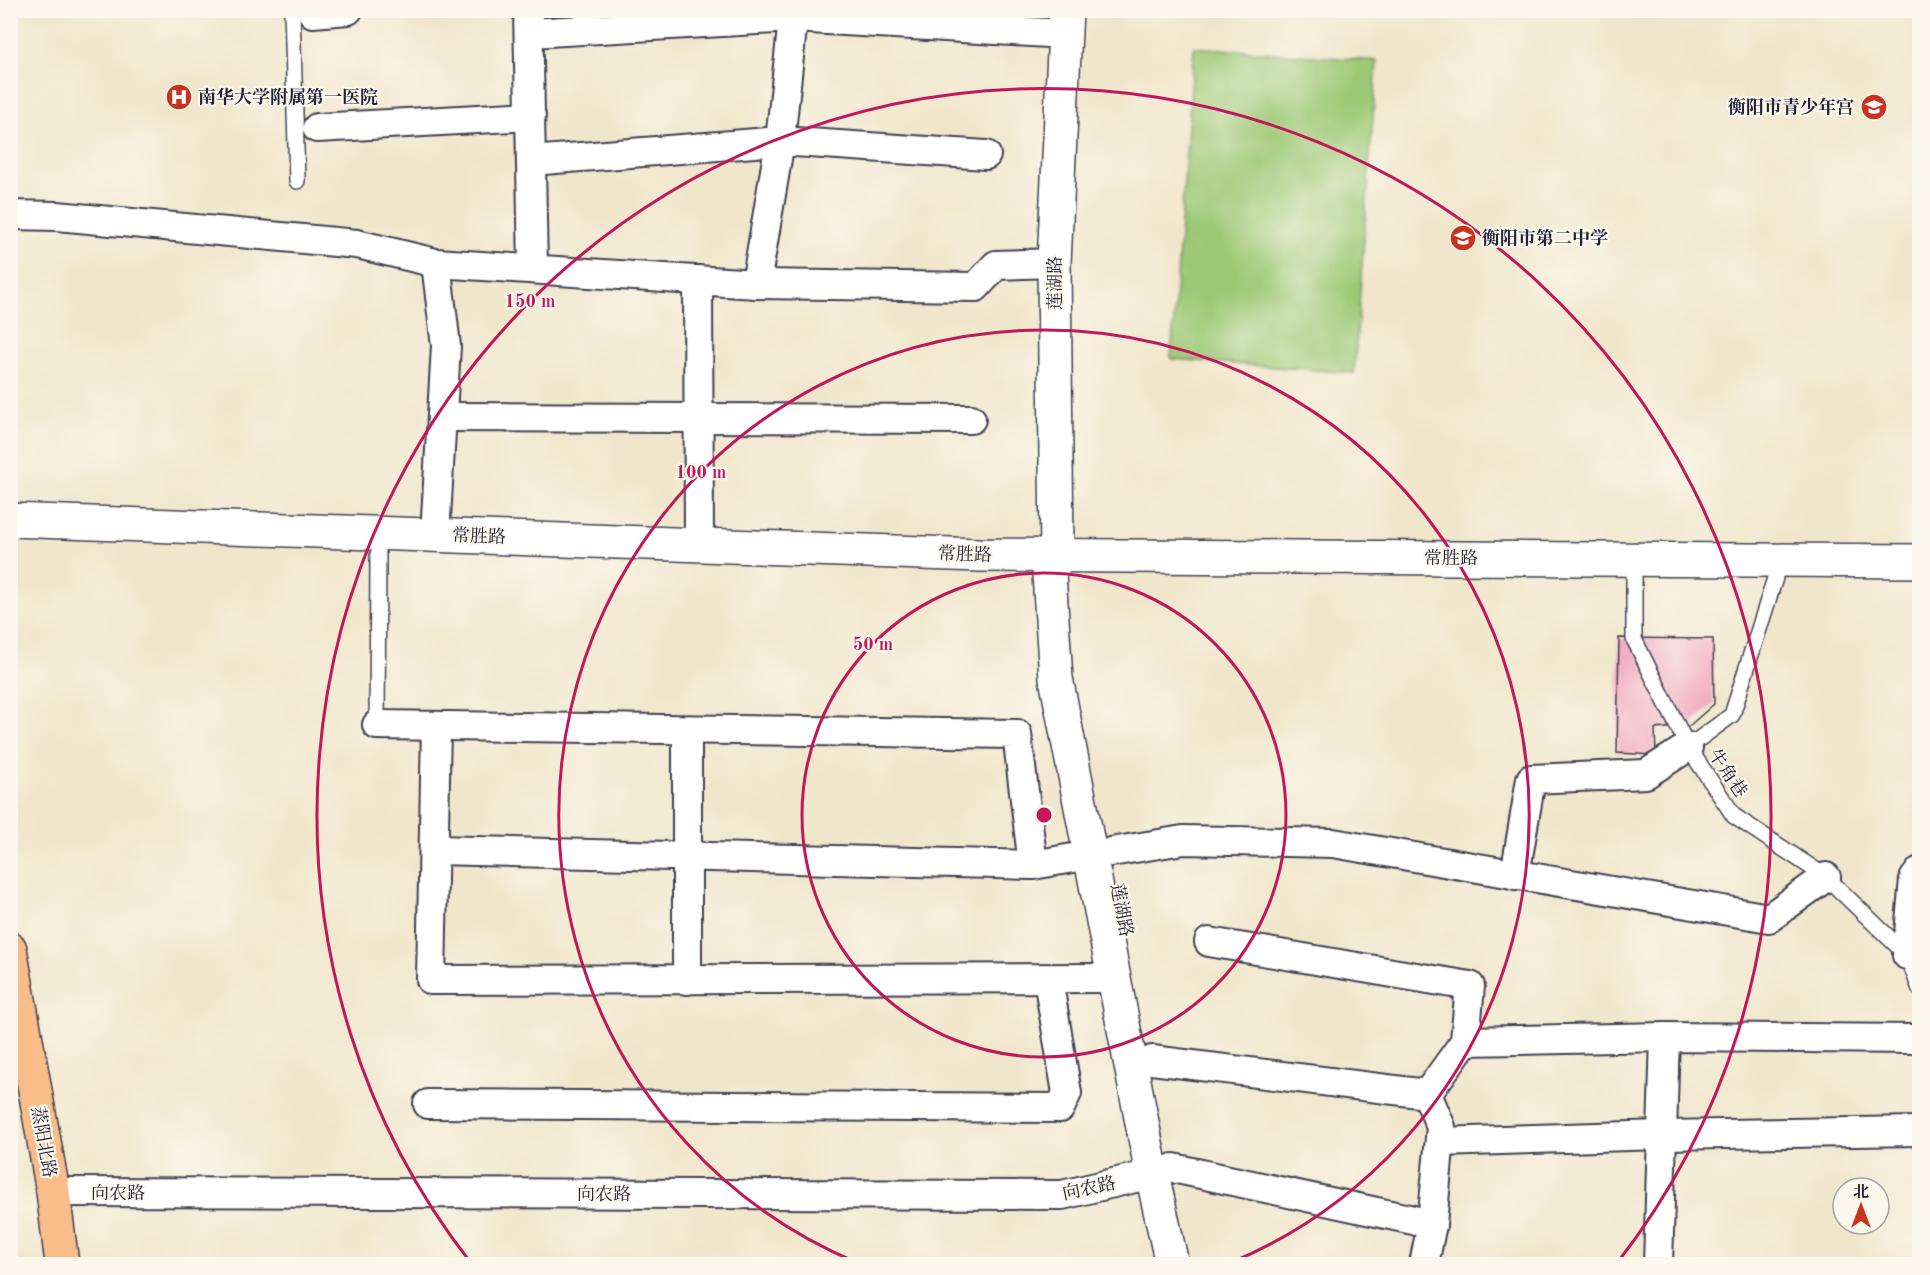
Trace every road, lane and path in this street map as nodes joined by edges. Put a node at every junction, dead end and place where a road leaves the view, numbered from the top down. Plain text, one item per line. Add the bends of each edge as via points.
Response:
1 (348, 10) edge
2 (302, 12) edge
3 (794, 14) edge
4 (529, 22) edge
5 (1066, 22) edge
6 (531, 116) junction
7 (317, 128) dead end
8 (780, 141) junction
9 (986, 155) dead end
10 (531, 161) junction
11 (297, 181) dead end
12 (10, 215) edge
13 (436, 263) junction
14 (1054, 263) junction
15 (533, 269) junction
16 (698, 280) junction
17 (756, 284) junction
18 (442, 417) junction
19 (699, 418) junction
20 (971, 419) dead end
21 (10, 520) edge
22 (435, 535) junction
23 (10, 541) edge
24 (699, 544) junction
25 (378, 554) junction
26 (1920, 561) edge
27 (1058, 568) junction
28 (1634, 577) junction
29 (1775, 578) junction
30 (1920, 579) edge
31 (377, 725) joint
32 (436, 727) junction
33 (687, 730) junction
34 (1688, 747) junction
35 (434, 850) junction
36 (1100, 853) junction
37 (687, 856) junction
38 (1033, 865) junction
39 (1920, 871) edge
40 (1515, 875) junction
41 (1826, 877) junction
42 (1209, 942) dead end
43 (10, 949) edge
44 (1907, 955) junction
45 (1114, 978) junction
46 (1048, 979) junction
47 (687, 980) junction
48 (1920, 989) edge
49 (1665, 1037) junction
50 (1920, 1039) edge
51 (1465, 1041) junction
52 (1152, 1060) junction
53 (1427, 1094) junction
54 (428, 1104) dead end
55 (1920, 1131) edge
56 (1662, 1135) junction
57 (1440, 1142) junction
58 (1163, 1171) junction
59 (53, 1192) junction
60 (1432, 1224) junction
61 (62, 1264) edge
62 (1172, 1264) edge
63 (1194, 1264) edge
64 (1424, 1264) edge
65 (1658, 1264) edge

1 - 2 street
2 - 11 lane
3 - 4 street
3 - 5 street
3 - 8 street
4 - 6 street
5 - 14 street, 莲湖路
6 - 7 street
6 - 10 street
8 - 9 street
8 - 10 street
8 - 17 street
10 - 15 street
12 - 13 street via 357,244
13 - 15 street
13 - 18 street via 446,346
14 - 17 street via 996,265 976,287
14 - 27 street, 莲湖路
15 - 16 street
16 - 17 street
16 - 19 street
18 - 19 street
18 - 22 street
19 - 20 street
19 - 24 street
21 - 22 street, 常胜路
22 - 24 street, 常胜路
23 - 25 street, 常胜路
24 - 27 street, 常胜路 via 979,555
25 - 27 street, 常胜路 via 968,574
25 - 31 lane
26 - 27 street, 常胜路
27 - 28 street, 常胜路
27 - 36 street, 莲湖路 via 1056,678
28 - 29 street, 常胜路
28 - 34 lane, 牛角巷 via 1634,639
29 - 30 street, 常胜路
29 - 34 lane via 1732,715
31 - 32 street
32 - 33 street
32 - 35 street
33 - 37 street
33 - 38 street via 1017,735
34 - 40 street via 1646,774 1531,779
34 - 41 lane, 牛角巷 via 1734,816
35 - 37 street
35 - 47 street via 431,980
36 - 38 street
36 - 40 street via 1183,840 1333,843
36 - 45 street, 莲湖路
36 - 52 street, 莲湖路
37 - 38 street
37 - 47 street
39 - 44 street via 1914,879
40 - 41 street via 1770,918
41 - 44 lane, 牛角巷
42 - 51 street via 1470,986
43 - 59 main road, 蒸阳北路
44 - 48 lane, 牛角巷
45 - 46 street
45 - 58 street, 莲湖路
46 - 47 street
46 - 54 street via 1067,1093 1060,1108
49 - 50 street
49 - 51 street
49 - 56 street
51 - 53 street
52 - 53 street
52 - 58 street, 莲湖路
53 - 57 street via 1441,1128
55 - 56 street
56 - 57 street
56 - 65 street
57 - 60 street
58 - 59 street, 向农路 via 1062,1195
58 - 60 street
58 - 62 street, 莲湖路
58 - 63 street, 莲湖路
59 - 61 main road, 蒸阳北路
60 - 64 street

